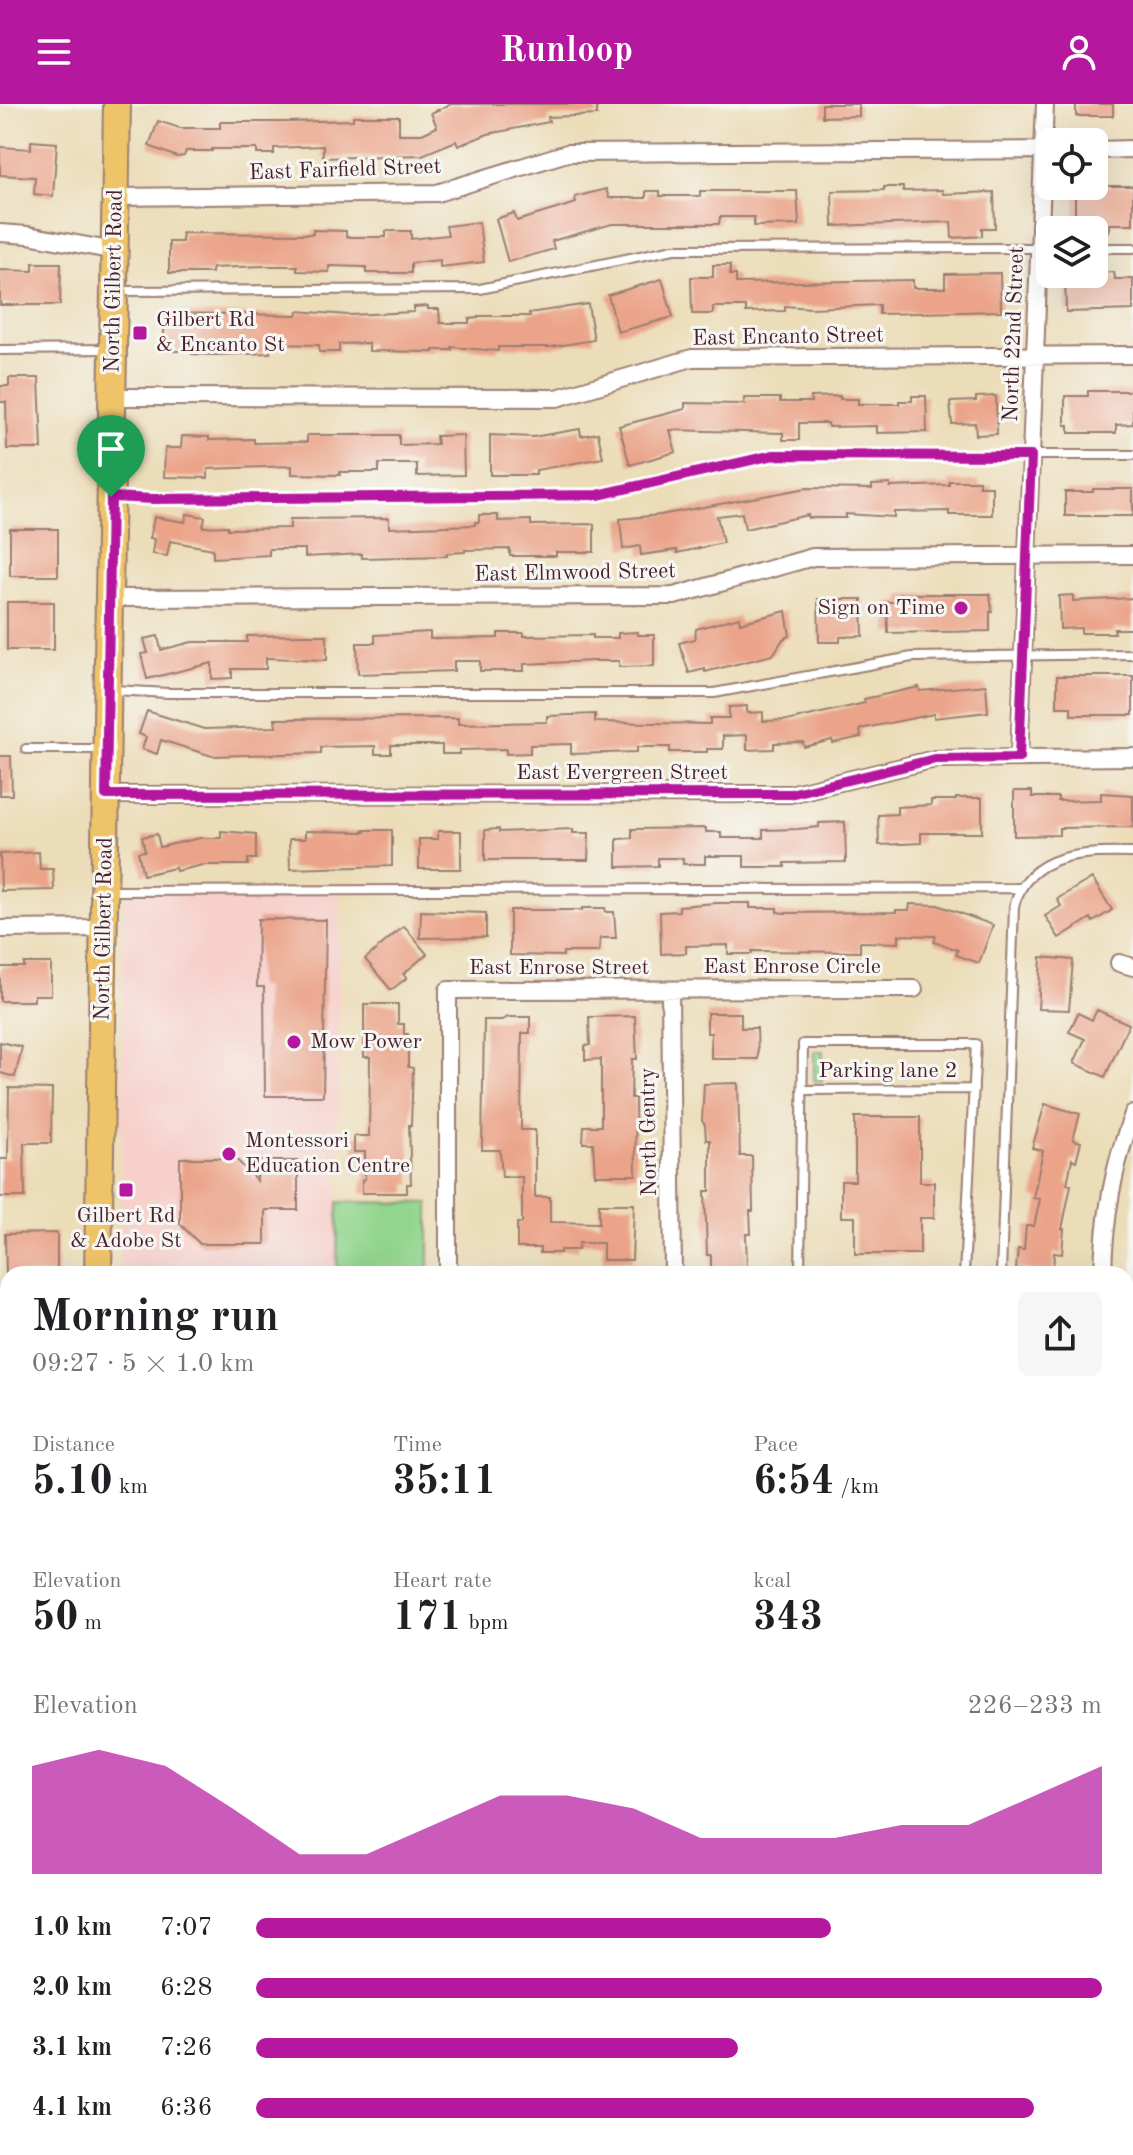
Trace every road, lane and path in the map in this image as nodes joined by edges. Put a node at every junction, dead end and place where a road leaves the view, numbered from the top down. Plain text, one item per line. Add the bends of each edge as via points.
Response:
1 (117, 104) edge
2 (1045, 104) edge
3 (1046, 128) edge
4 (1133, 149) edge
5 (1036, 150) edge
6 (1108, 150) edge
7 (116, 197) junction
8 (0, 233) edge
9 (1036, 248) edge
10 (1108, 248) edge
11 (1133, 248) edge
12 (115, 251) junction
13 (1041, 288) edge
14 (114, 291) junction
15 (114, 349) junction
16 (0, 350) edge
17 (1133, 355) edge
18 (1035, 356) junction
19 (113, 397) junction
20 (1133, 455) edge
21 (1031, 456) junction
22 (111, 497) junction
23 (1133, 555) edge
24 (1027, 556) junction
25 (109, 598) junction
26 (1133, 654) edge
27 (1023, 657) junction
28 (108, 690) junction
29 (26, 749) dead end
30 (107, 749) junction
31 (1133, 757) edge
32 (1019, 758) junction
33 (106, 795) junction
34 (1133, 853) edge
35 (1019, 888) junction
36 (105, 891) junction
37 (104, 928) junction
38 (0, 929) edge
39 (914, 989) dead end
40 (670, 990) junction
41 (974, 1089) junction
42 (802, 1090) junction
43 (1133, 1114) edge
44 (98, 1266) edge
45 (448, 1266) edge
46 (673, 1266) edge
47 (800, 1266) edge
48 (964, 1266) edge
49 (1001, 1266) edge
50 (1103, 1266) edge

1 - 7 main road, North Gilbert Road
2 - 3 street, North 22nd Street
4 - 6 street
5 - 7 street, East Fairfield Street via 567,153 437,193
7 - 12 main road, North Gilbert Road
8 - 12 street
9 - 14 lane via 674,249 480,289
10 - 11 lane
12 - 14 main road, North Gilbert Road
13 - 18 street, North 22nd Street
14 - 15 main road, North Gilbert Road
15 - 16 lane
15 - 19 main road, North Gilbert Road
17 - 18 street, East Encanto Street
18 - 19 street, East Encanto Street via 692,358 557,398
18 - 21 street, North 22nd Street
19 - 22 main road, North Gilbert Road
20 - 21 lane
21 - 22 lane via 774,455 598,495
21 - 24 street, North 22nd Street
22 - 25 main road, North Gilbert Road
23 - 24 street, East Elmwood Street
24 - 25 street, East Elmwood Street via 813,557 674,596
24 - 27 street, North 22nd Street
25 - 28 main road, North Gilbert Road
26 - 27 lane
27 - 28 lane via 912,657 714,693
27 - 32 street, North 22nd Street
28 - 30 main road, North Gilbert Road
29 - 30 lane
30 - 33 main road, North Gilbert Road
31 - 32 street, East Evergreen Street
32 - 33 street, East Evergreen Street via 935,759 790,794
33 - 36 main road, North Gilbert Road
34 - 35 lane via 1050,861
35 - 36 lane
35 - 49 lane via 1014,906
36 - 37 main road, North Gilbert Road
37 - 38 street
37 - 44 main road, North Gilbert Road
39 - 40 street, East Enrose Circle
40 - 45 street, East Enrose Street via 448,990
40 - 46 street, North Gentry
41 - 42 lane, Parking lane 2
41 - 42 lane via 976,1044 803,1044
41 - 48 lane
42 - 47 lane
43 - 50 street via 1107,1204

